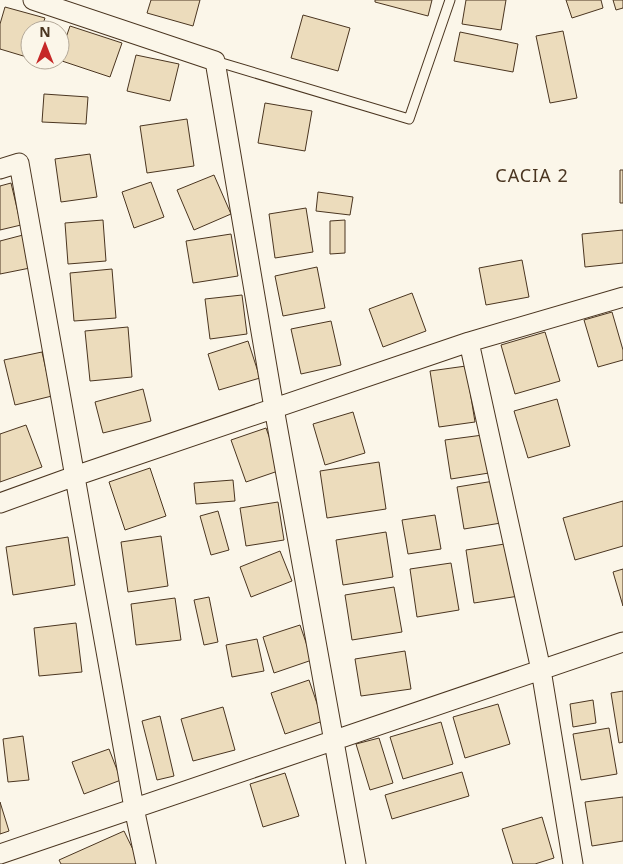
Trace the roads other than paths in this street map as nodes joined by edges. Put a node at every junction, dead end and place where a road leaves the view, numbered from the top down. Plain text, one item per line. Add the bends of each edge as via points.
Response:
1 (33, 0) edge
2 (450, 0) edge
3 (216, 61) junction
4 (0, 169) edge
5 (623, 297) edge
6 (469, 342) junction
7 (274, 408) junction
8 (75, 476) junction
9 (0, 503) edge
10 (623, 642) edge
11 (541, 670) junction
12 (334, 740) junction
13 (134, 808) junction
14 (0, 854) edge
15 (146, 864) edge
16 (356, 864) edge
17 (573, 864) edge

1 - 3 street
2 - 3 lane via 409,119
3 - 7 street
4 - 8 street via 19,163
5 - 6 street
6 - 7 street
6 - 11 street
7 - 8 street
7 - 12 street
8 - 9 street
8 - 13 street
10 - 11 street
11 - 12 street
11 - 17 street
12 - 13 street
12 - 16 street
13 - 14 street
13 - 15 street

